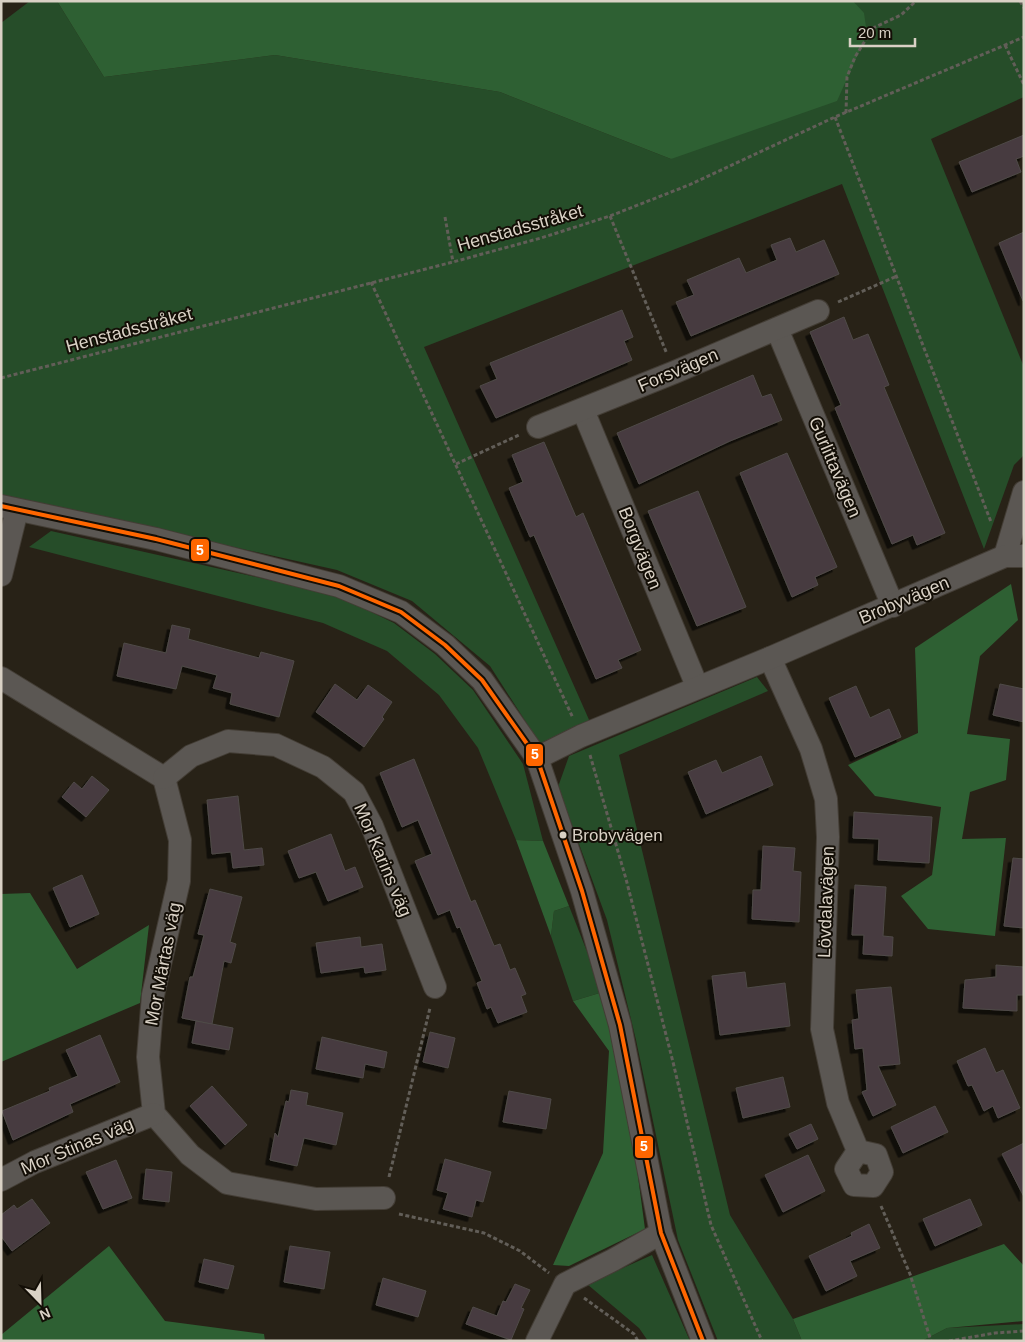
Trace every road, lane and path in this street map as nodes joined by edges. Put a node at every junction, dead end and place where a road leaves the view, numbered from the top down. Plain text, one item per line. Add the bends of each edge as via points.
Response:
1 (916, 1) edge
2 (1020, 1) edge
3 (1024, 8) edge
4 (1024, 36) edge
5 (1005, 44) junction
6 (1024, 85) edge
7 (846, 113) junction
8 (834, 117) junction
9 (610, 216) junction
10 (445, 217) dead end
11 (453, 262) junction
12 (897, 276) junction
13 (371, 282) junction
14 (818, 311) joint
15 (777, 329) junction
16 (675, 372) junction
17 (1, 378) edge
18 (583, 410) junction
19 (538, 427) joint
20 (456, 464) junction
21 (1024, 492) edge
22 (9, 508) edge
23 (1014, 556) edge
24 (1, 576) edge
25 (893, 606) junction
26 (770, 658) junction
27 (1, 678) edge
28 (697, 686) junction
29 (581, 736) junction
30 (537, 758) junction
31 (164, 778) junction
32 (435, 987) joint
33 (154, 1114) junction
34 (1, 1180) edge
35 (872, 1186) joint
36 (384, 1198) junction
37 (661, 1233) junction
38 (565, 1284) junction
39 (1024, 1331) edge
40 (537, 1341) edge
41 (638, 1341) edge
42 (703, 1341) edge
43 (762, 1341) edge
44 (931, 1341) edge
45 (949, 1341) edge

1 - 7 path via 901,16 873,28 854,57 847,77
2 - 3 path
4 - 5 path, Henstadsstråket
5 - 6 path
5 - 7 path, Henstadsstråket
7 - 8 path, Henstadsstråket
8 - 9 path, Henstadsstråket via 689,185
8 - 12 path
9 - 11 path, Henstadsstråket
9 - 16 path
10 - 11 path
11 - 13 path, Henstadsstråket
12 - 14 path
12 - 23 path
13 - 17 path, Henstadsstråket
13 - 20 path
14 - 15 street, Forsvägen
15 - 16 street, Forsvägen
15 - 25 street, Gurlittavägen
16 - 18 street, Forsvägen
18 - 19 street, Forsvägen
18 - 28 street, Borgvägen
19 - 20 path
20 - 29 path
21 - 23 street
22 - 24 street
22 - 30 street via 156,539 338,586 402,612 482,680
23 - 25 street, Brobyvägen
25 - 26 street, Brobyvägen
26 - 28 street, Brobyvägen
26 - 35 street, Lövdalavägen via 811,749 826,799 828,837 822,1029 838,1103 858,1151 846,1169 854,1185
27 - 31 street
28 - 29 street, Brobyvägen
29 - 30 street, Brobyvägen
29 - 43 path via 626,879 710,1225
30 - 37 street via 582,891 620,1025
31 - 32 street, Mor Karins väg via 191,756 228,741 276,745 323,767 354,792 372,826
31 - 33 street, Mor Märtas väg via 180,840 179,880 154,995 148,1057
32 - 36 path
33 - 34 street, Mor Stinas väg via 35,1162
33 - 36 street via 190,1155 227,1182 316,1198
35 - 44 path via 910,1274
36 - 38 path via 382,1210 484,1233 520,1252
37 - 38 street
37 - 42 street
38 - 40 street
38 - 41 path via 634,1334
39 - 45 path

